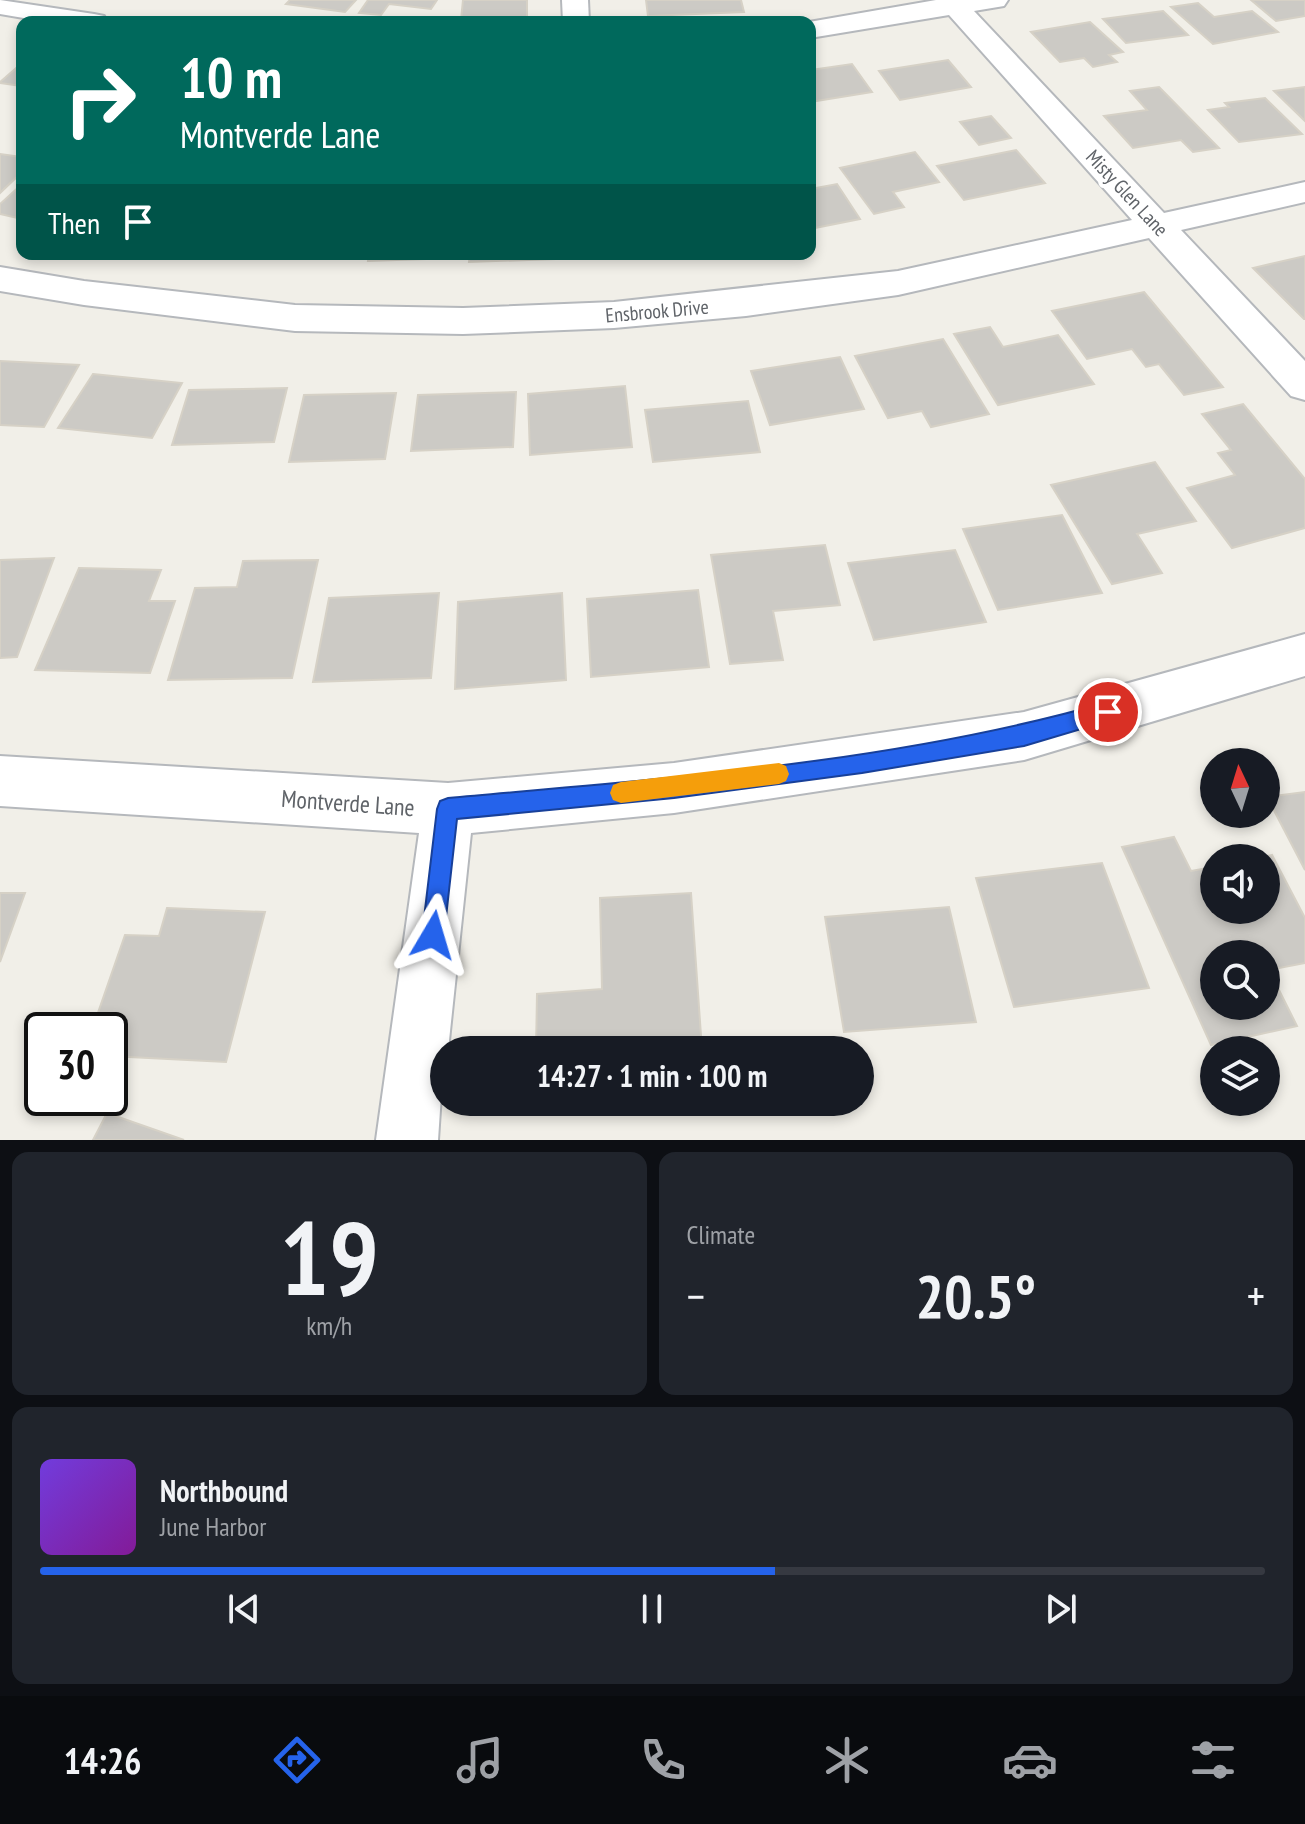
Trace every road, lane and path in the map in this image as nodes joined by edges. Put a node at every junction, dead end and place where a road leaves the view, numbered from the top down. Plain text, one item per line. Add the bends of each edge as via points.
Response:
1 (995, 0) edge
2 (951, 4) edge
3 (0, 6) edge
4 (59, 16) edge
5 (816, 29) edge
6 (1305, 192) edge
7 (1155, 223) junction
8 (0, 279) edge
9 (1305, 386) edge
10 (1305, 655) edge
11 (0, 781) edge
12 (448, 809) junction
13 (407, 1140) edge

1 - 2 street
2 - 5 street
2 - 7 street, Misty Glen Lane
3 - 4 street
6 - 7 street, Ensbrook Drive
7 - 8 street, Ensbrook Drive via 898,283 614,315 463,321 295,318
7 - 9 street, Misty Glen Lane
10 - 12 street, Montverde Lane via 1024,736 674,788
11 - 12 street, Montverde Lane
12 - 13 street

